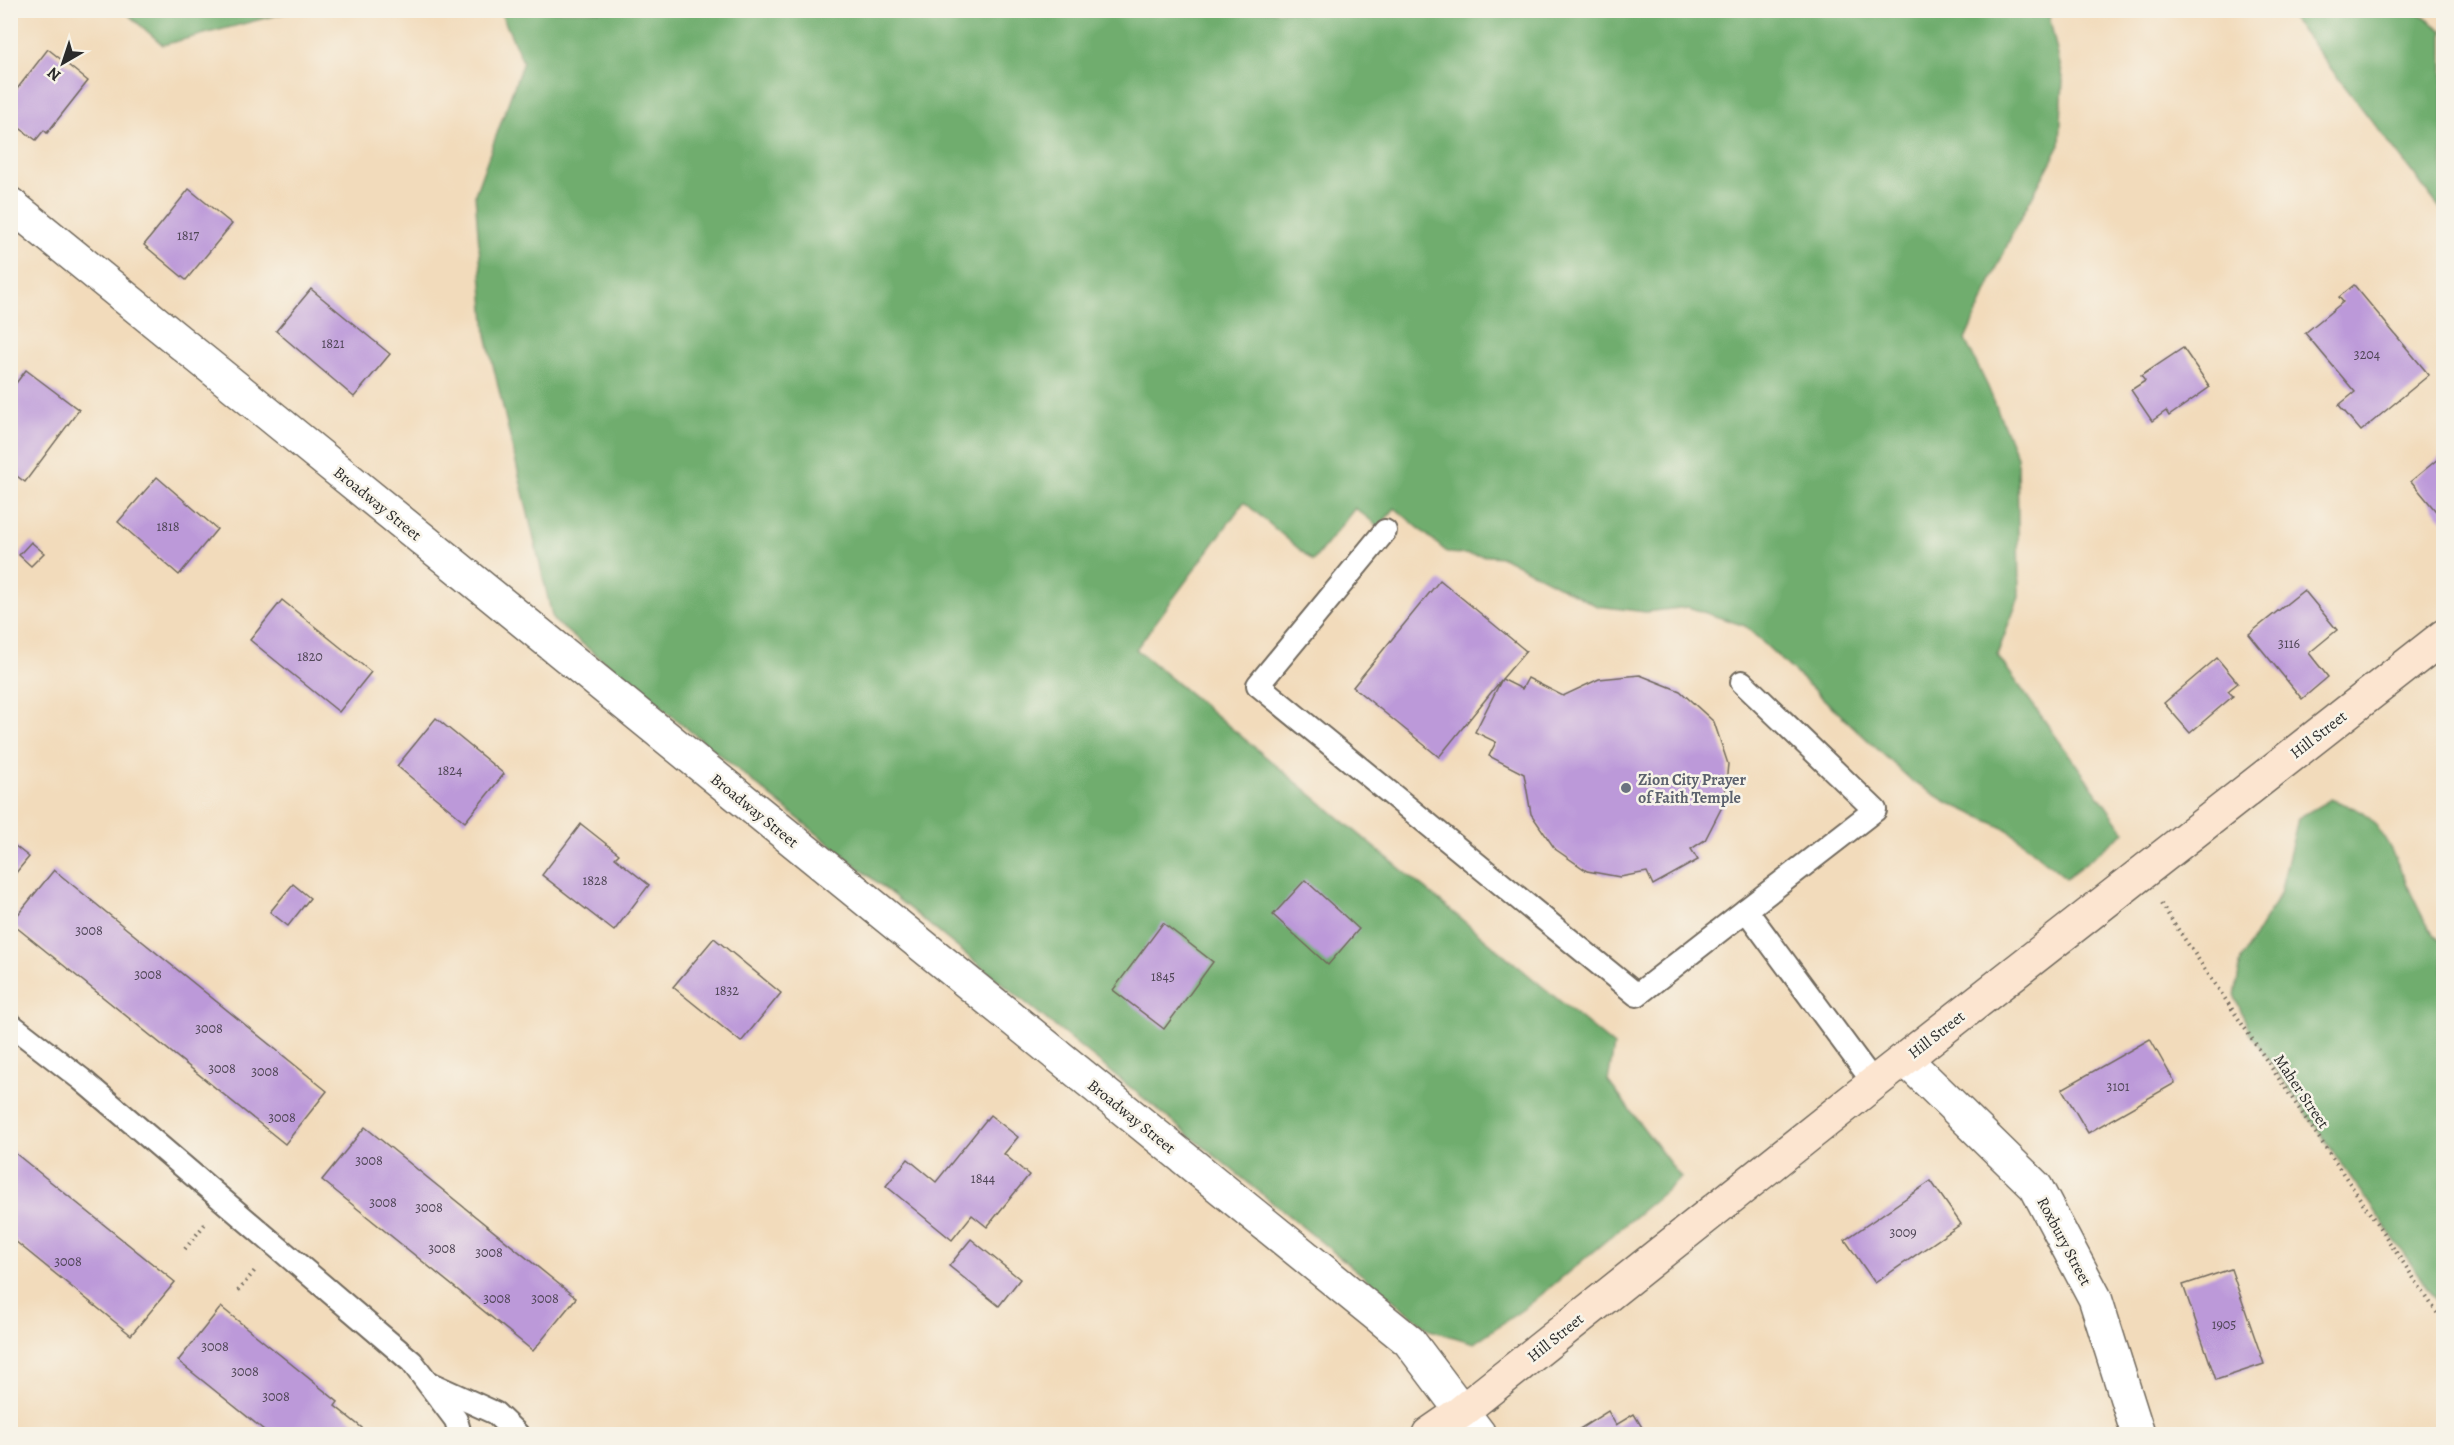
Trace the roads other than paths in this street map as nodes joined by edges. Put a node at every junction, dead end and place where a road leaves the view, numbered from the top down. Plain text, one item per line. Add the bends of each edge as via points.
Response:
1 (10, 204) edge
2 (1385, 531) dead end
3 (2444, 636) edge
4 (1742, 682) dead end
5 (1746, 910) junction
6 (10, 1024) edge
7 (1905, 1059) junction
8 (1874, 1083) junction
9 (428, 1382) junction
10 (1470, 1423) edge
11 (460, 1434) edge
12 (516, 1434) edge
13 (1429, 1434) edge
14 (2138, 1434) edge

1 - 10 street, Broadway Street via 1409,1341
2 - 5 lane via 1258,685 1637,995
3 - 7 street, Hill Street
4 - 5 lane via 1875,810
5 - 8 lane
6 - 9 lane via 81,1079 412,1362
7 - 8 street, Hill Street
7 - 14 street, Roxbury Street via 2036,1187 2095,1298
8 - 10 street, Hill Street
9 - 11 lane via 456,1420
9 - 12 lane via 495,1413
10 - 13 street, Hill Street

